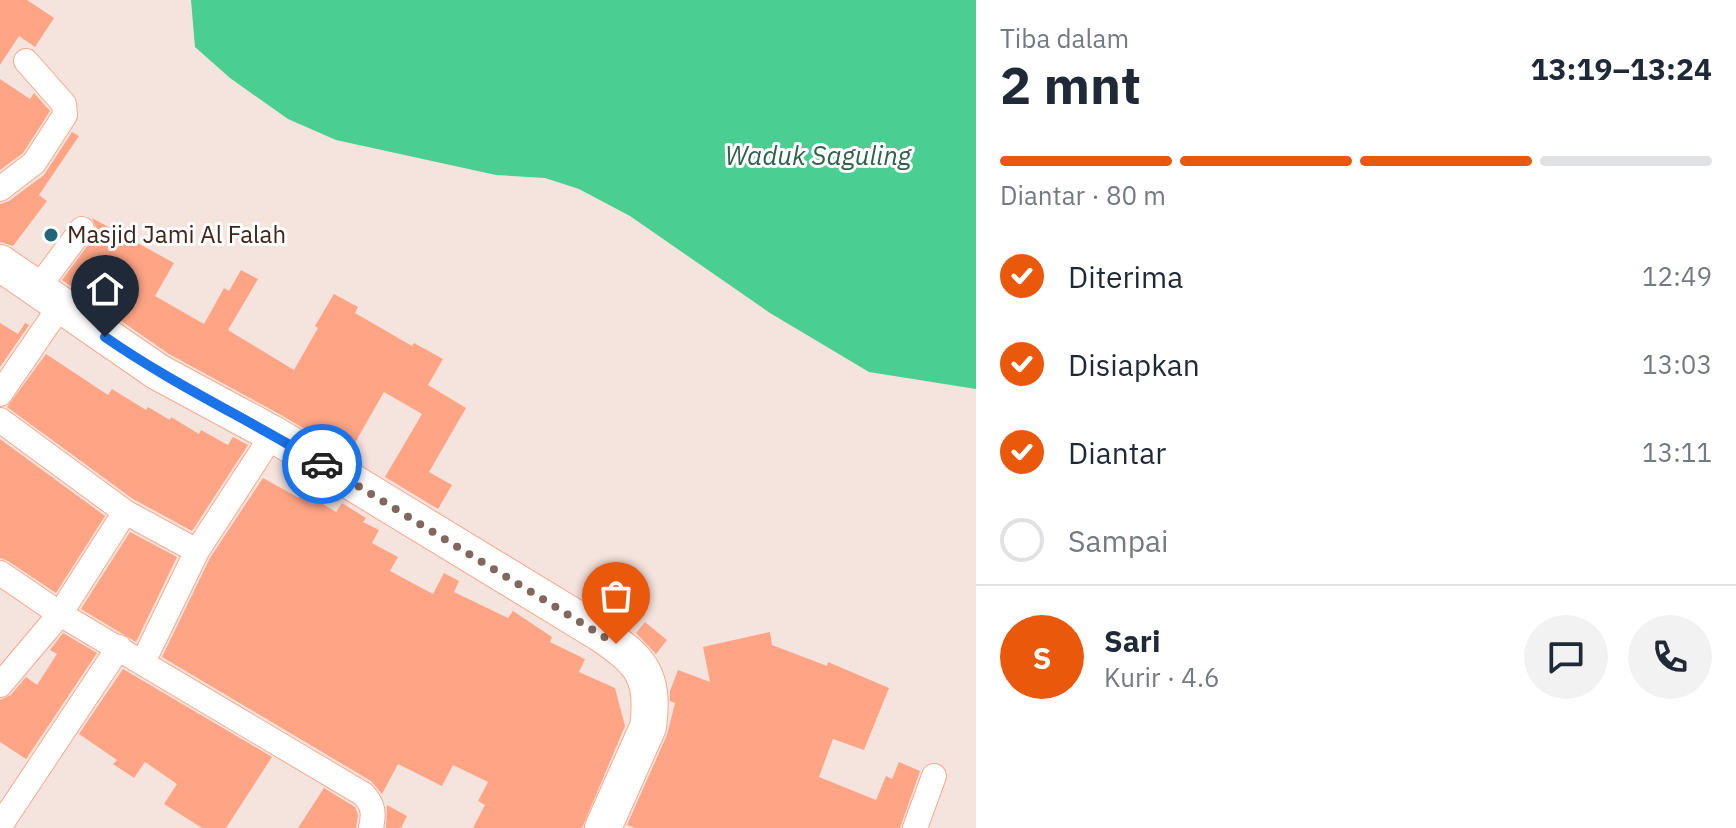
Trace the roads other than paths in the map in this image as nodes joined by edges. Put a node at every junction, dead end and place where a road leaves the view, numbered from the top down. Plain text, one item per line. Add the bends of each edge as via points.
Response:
1 (26, 61) dead end
2 (0, 189) edge
3 (82, 229) dead end
4 (0, 263) edge
5 (49, 297) junction
6 (0, 394) edge
7 (0, 420) edge
8 (273, 434) junction
9 (125, 512) junction
10 (197, 551) junction
11 (0, 573) edge
12 (60, 614) junction
13 (119, 647) junction
14 (143, 662) junction
15 (0, 685) edge
16 (934, 776) dead end
17 (0, 826) edge
18 (371, 828) edge
19 (603, 828) edge
20 (915, 828) edge

1 - 2 street via 64,104 65,115 34,163
3 - 5 street
4 - 5 highway
5 - 6 street
5 - 8 highway via 158,372
7 - 9 street
8 - 10 street
8 - 19 highway via 600,633 639,663 648,689 648,727
9 - 10 street
9 - 12 street
10 - 14 street
11 - 12 street
12 - 13 street
12 - 15 street
13 - 14 street
13 - 17 street
14 - 18 street via 363,794 371,801
16 - 20 street

